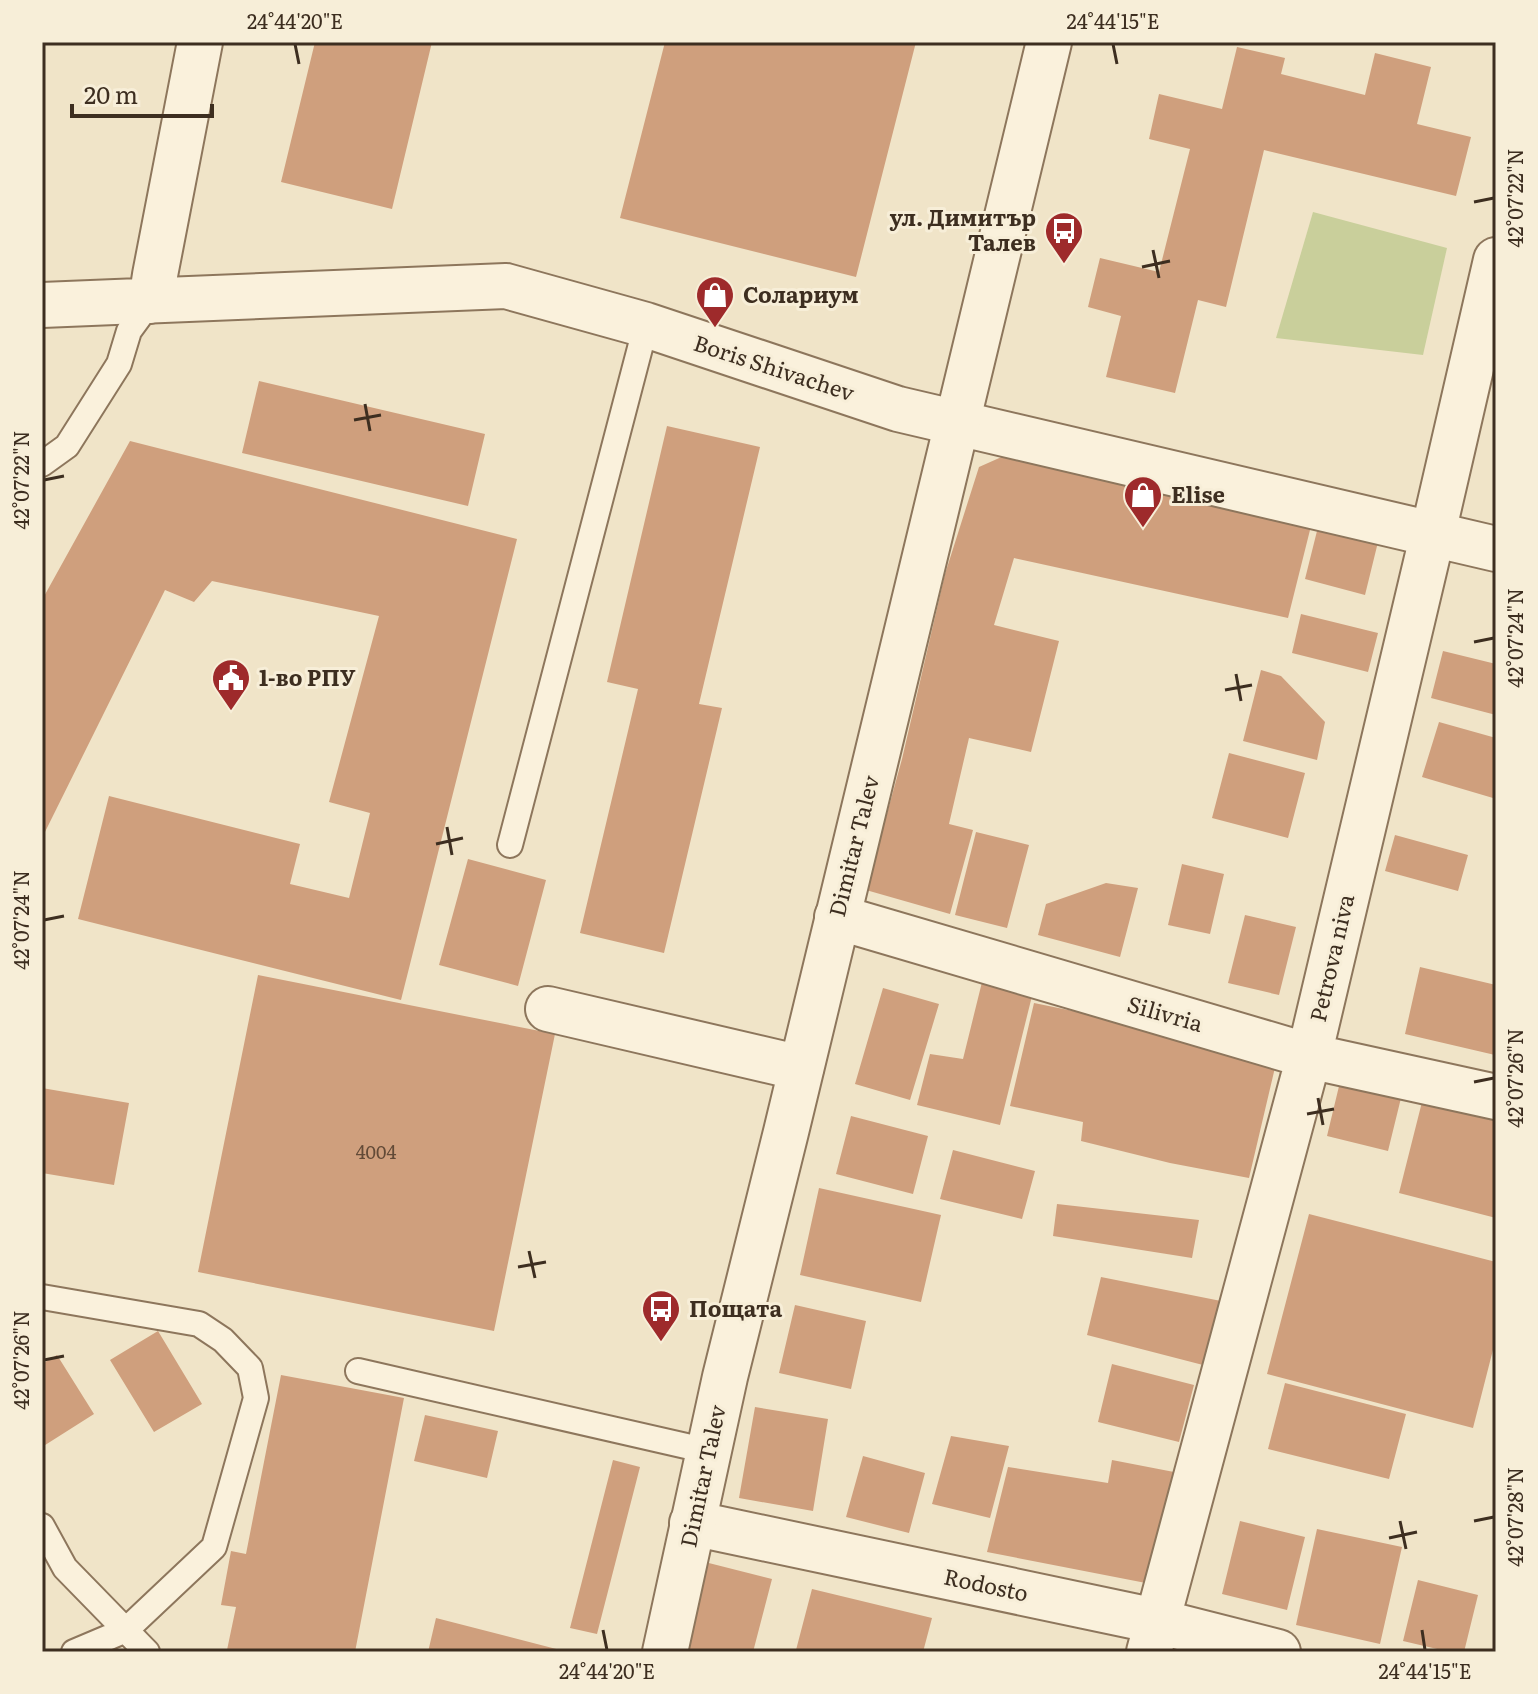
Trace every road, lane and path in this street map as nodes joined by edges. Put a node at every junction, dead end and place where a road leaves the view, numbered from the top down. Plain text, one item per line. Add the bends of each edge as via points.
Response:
1 (200, 42) edge
2 (1049, 42) edge
3 (1496, 260) edge
4 (151, 301) junction
5 (42, 305) edge
6 (646, 325) junction
7 (957, 424) junction
8 (42, 464) edge
9 (1433, 533) junction
10 (1496, 549) edge
11 (510, 845) dead end
12 (837, 917) junction
13 (548, 1009) dead end
14 (1309, 1056) junction
15 (801, 1068) junction
16 (1496, 1097) edge
17 (42, 1297) edge
18 (358, 1371) dead end
19 (708, 1451) junction
20 (692, 1523) junction
21 (42, 1526) edge
22 (126, 1630) junction
23 (1153, 1637) edge
24 (74, 1652) edge
25 (147, 1652) edge
26 (665, 1652) edge
27 (1278, 1652) edge

1 - 4 street
2 - 7 street, Dimitar Talev
3 - 9 street, Petrova niva
4 - 5 street, Boris Shivachev
4 - 6 street, Boris Shivachev via 506,286
4 - 8 lane via 67,446
6 - 7 street, Boris Shivachev
6 - 11 lane
7 - 9 street, Boris Shivachev
7 - 12 street, Dimitar Talev
9 - 10 street, Boris Shivachev
9 - 14 street, Petrova niva
12 - 14 street, Silivria
12 - 15 street, Dimitar Talev
13 - 15 street
14 - 16 street, Silivria
14 - 23 street, Petrova niva
15 - 19 street, Dimitar Talev
17 - 22 lane via 199,1324 250,1368 256,1398 214,1547
18 - 19 lane
19 - 20 street, Dimitar Talev
20 - 23 street, Rodosto
20 - 26 street, Dimitar Talev
21 - 22 lane via 65,1568
22 - 24 lane
22 - 25 lane
23 - 27 street, Rodosto

